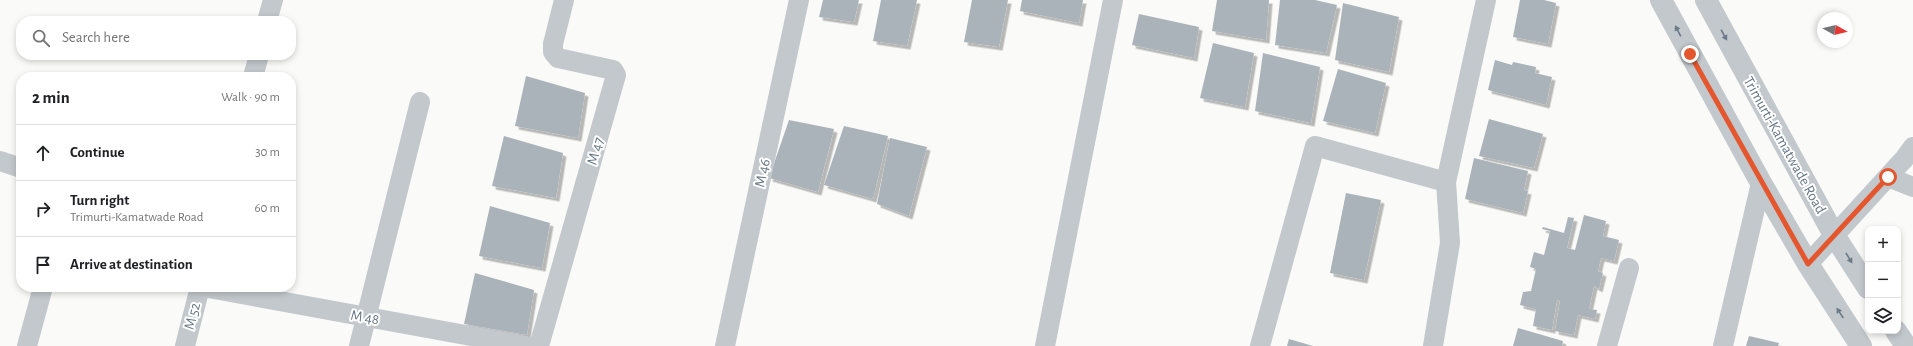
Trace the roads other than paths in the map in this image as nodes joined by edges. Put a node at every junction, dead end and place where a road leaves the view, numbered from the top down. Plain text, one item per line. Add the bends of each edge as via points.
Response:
1 (273, 0) edge
2 (564, 0) edge
3 (799, 0) edge
4 (1113, 0) edge
5 (1484, 0) edge
6 (1661, 0) edge
7 (1706, 0) edge
8 (268, 16) edge
9 (258, 60) edge
10 (254, 72) edge
11 (420, 102) dead end
12 (1913, 147) edge
13 (0, 161) edge
14 (16, 166) edge
15 (1888, 177) junction
16 (1446, 182) junction
17 (1761, 183) junction
18 (1913, 187) edge
19 (1834, 235) junction
20 (1808, 264) junction
21 (1629, 268) dead end
22 (1865, 283) edge
23 (42, 292) edge
24 (199, 292) edge
25 (230, 292) edge
26 (367, 317) junction
27 (1898, 334) edge
28 (27, 346) edge
29 (185, 346) edge
30 (359, 346) edge
31 (526, 346) edge
32 (539, 346) edge
33 (725, 346) edge
34 (1045, 346) edge
35 (1260, 346) edge
36 (1433, 346) edge
37 (1607, 346) edge
38 (1723, 346) edge
39 (1861, 346) edge
40 (1906, 346) edge

1 - 8 street
2 - 32 street, M 47 via 553,52 558,58 613,70 616,75
3 - 33 street, M 46
4 - 34 street
5 - 16 street
17 -> 6 street
7 -> 19 street, Trimurti-Kamatwade Road
9 - 10 street
11 - 26 street
12 - 15 street
13 - 14 street
15 - 18 street
15 - 19 street
16 - 35 street via 1315,146
16 - 36 street via 1450,243
17 - 20 street
17 - 38 street
19 - 20 street
19 -> 22 street, Trimurti-Kamatwade Road
39 -> 20 street
21 - 37 street
23 - 28 street
24 - 29 street, M 52
25 - 26 street, M 48
26 - 30 street
26 - 31 street, M 48
27 - 40 street

